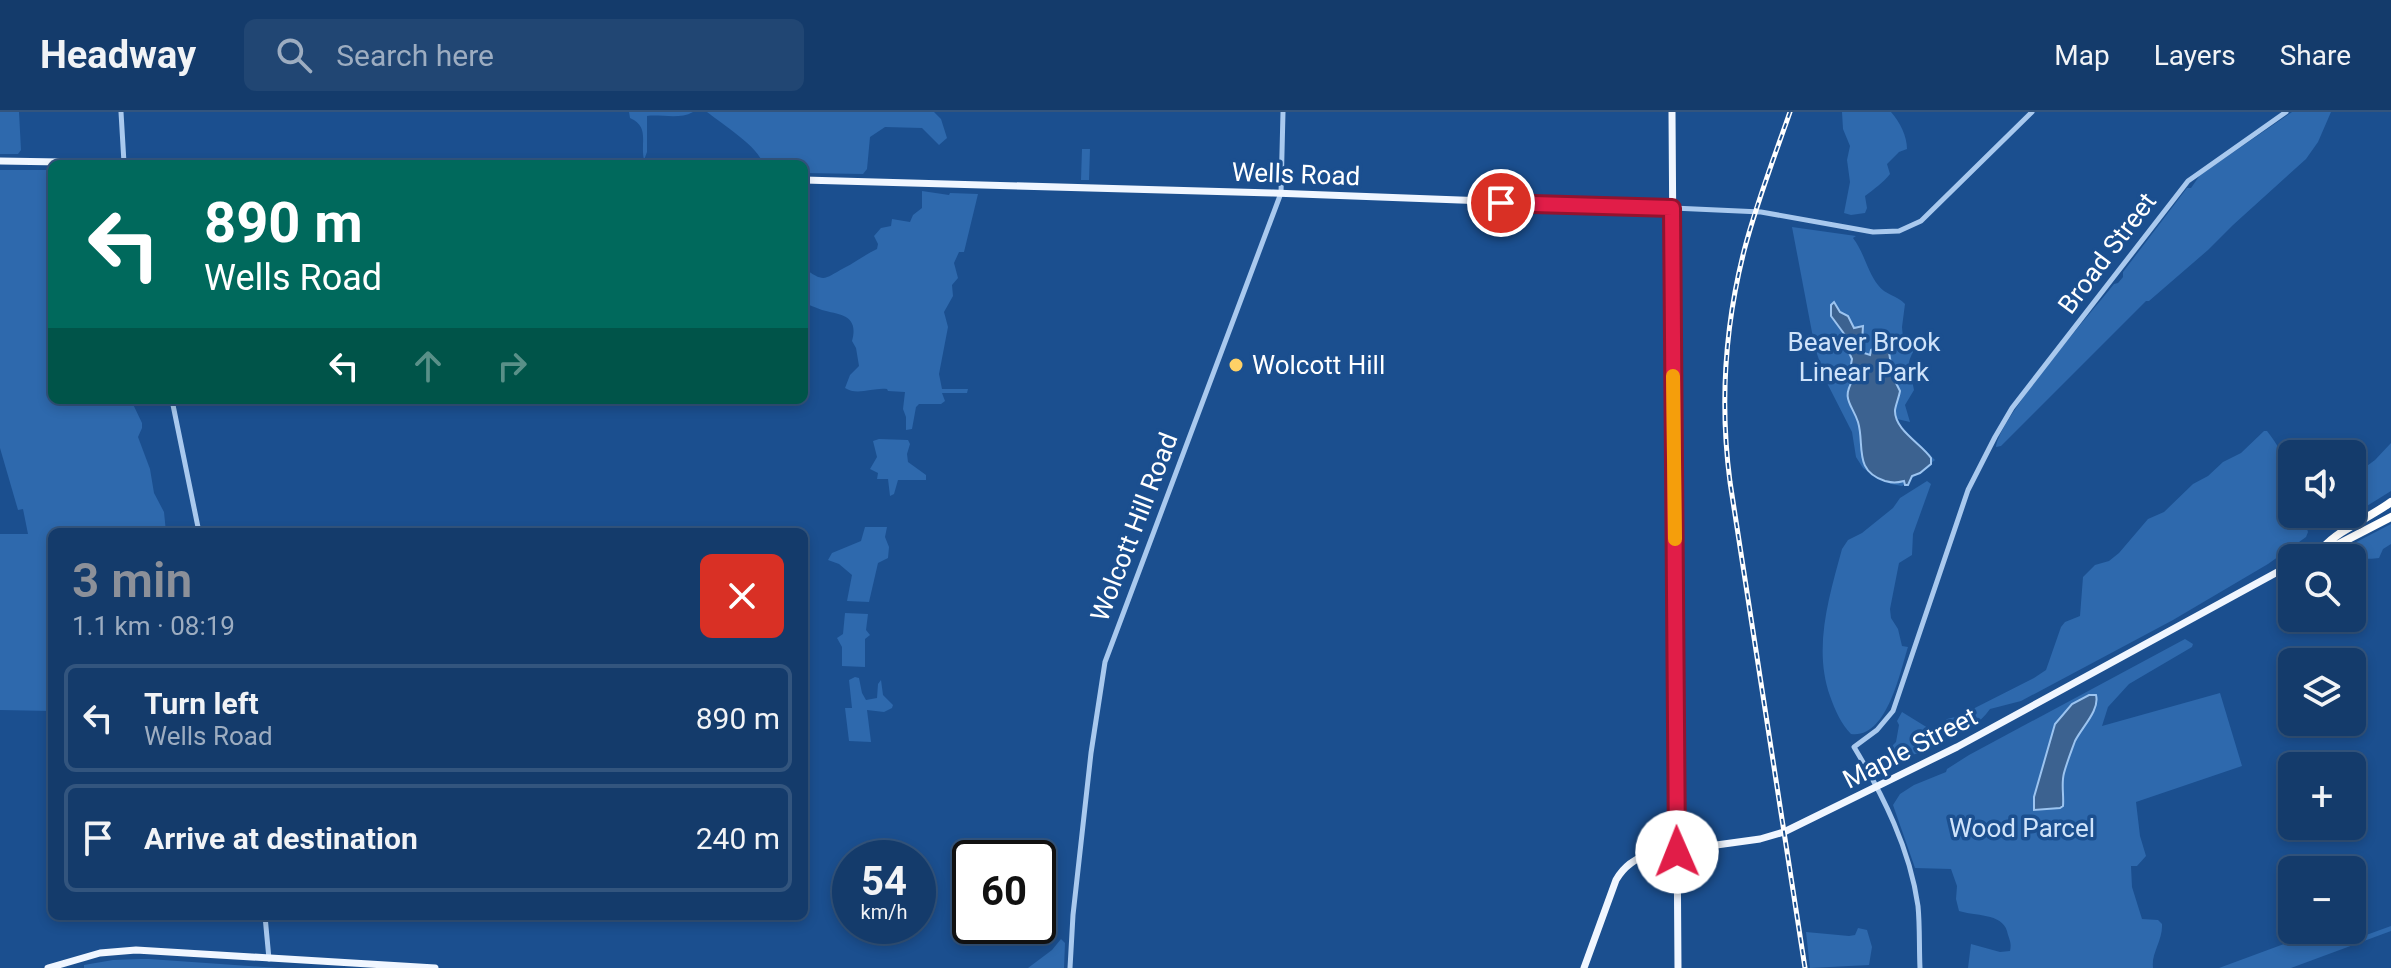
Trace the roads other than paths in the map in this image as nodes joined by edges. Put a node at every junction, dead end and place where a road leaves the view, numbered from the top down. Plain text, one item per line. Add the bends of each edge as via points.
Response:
1 (121, 112) edge
2 (1283, 112) edge
3 (1672, 112) edge
4 (2032, 112) edge
5 (2286, 112) edge
6 (124, 160) edge
7 (0, 161) edge
8 (48, 162) edge
9 (808, 180) edge
10 (1281, 193) junction
11 (1672, 208) junction
12 (173, 404) edge
13 (2391, 502) edge
14 (2391, 517) edge
15 (198, 528) edge
16 (2326, 544) edge
17 (2339, 544) edge
18 (2278, 572) edge
19 (1878, 788) junction
20 (1677, 852) junction
21 (265, 920) edge
22 (269, 959) junction
23 (48, 968) edge
24 (435, 968) edge
25 (1070, 968) edge
26 (1584, 968) edge
27 (1678, 968) edge
28 (1920, 968) edge

1 - 6 street
2 - 10 street, Wolcott Hill Road
3 - 11 main road
4 - 11 street, Wells Road via 1907,229 1873,232 1756,211
5 - 19 street, Broad Street via 2188,181 2012,408 1964,500 1898,701 1877,730 1854,747
7 - 8 main road
9 - 10 main road, Wells Road
10 - 11 main road, Wells Road
10 - 25 street, Wolcott Hill Road via 1105,662
11 - 20 main road
12 - 15 street
13 - 16 highway
14 - 17 highway
18 - 19 main road, Maple Street
19 - 20 main road, Maple Street via 1774,836
19 - 28 street via 1915,890
20 - 26 main road, Maple Street via 1642,857 1621,872
20 - 27 main road
21 - 22 street
22 - 23 main road via 121,950
22 - 24 main road

